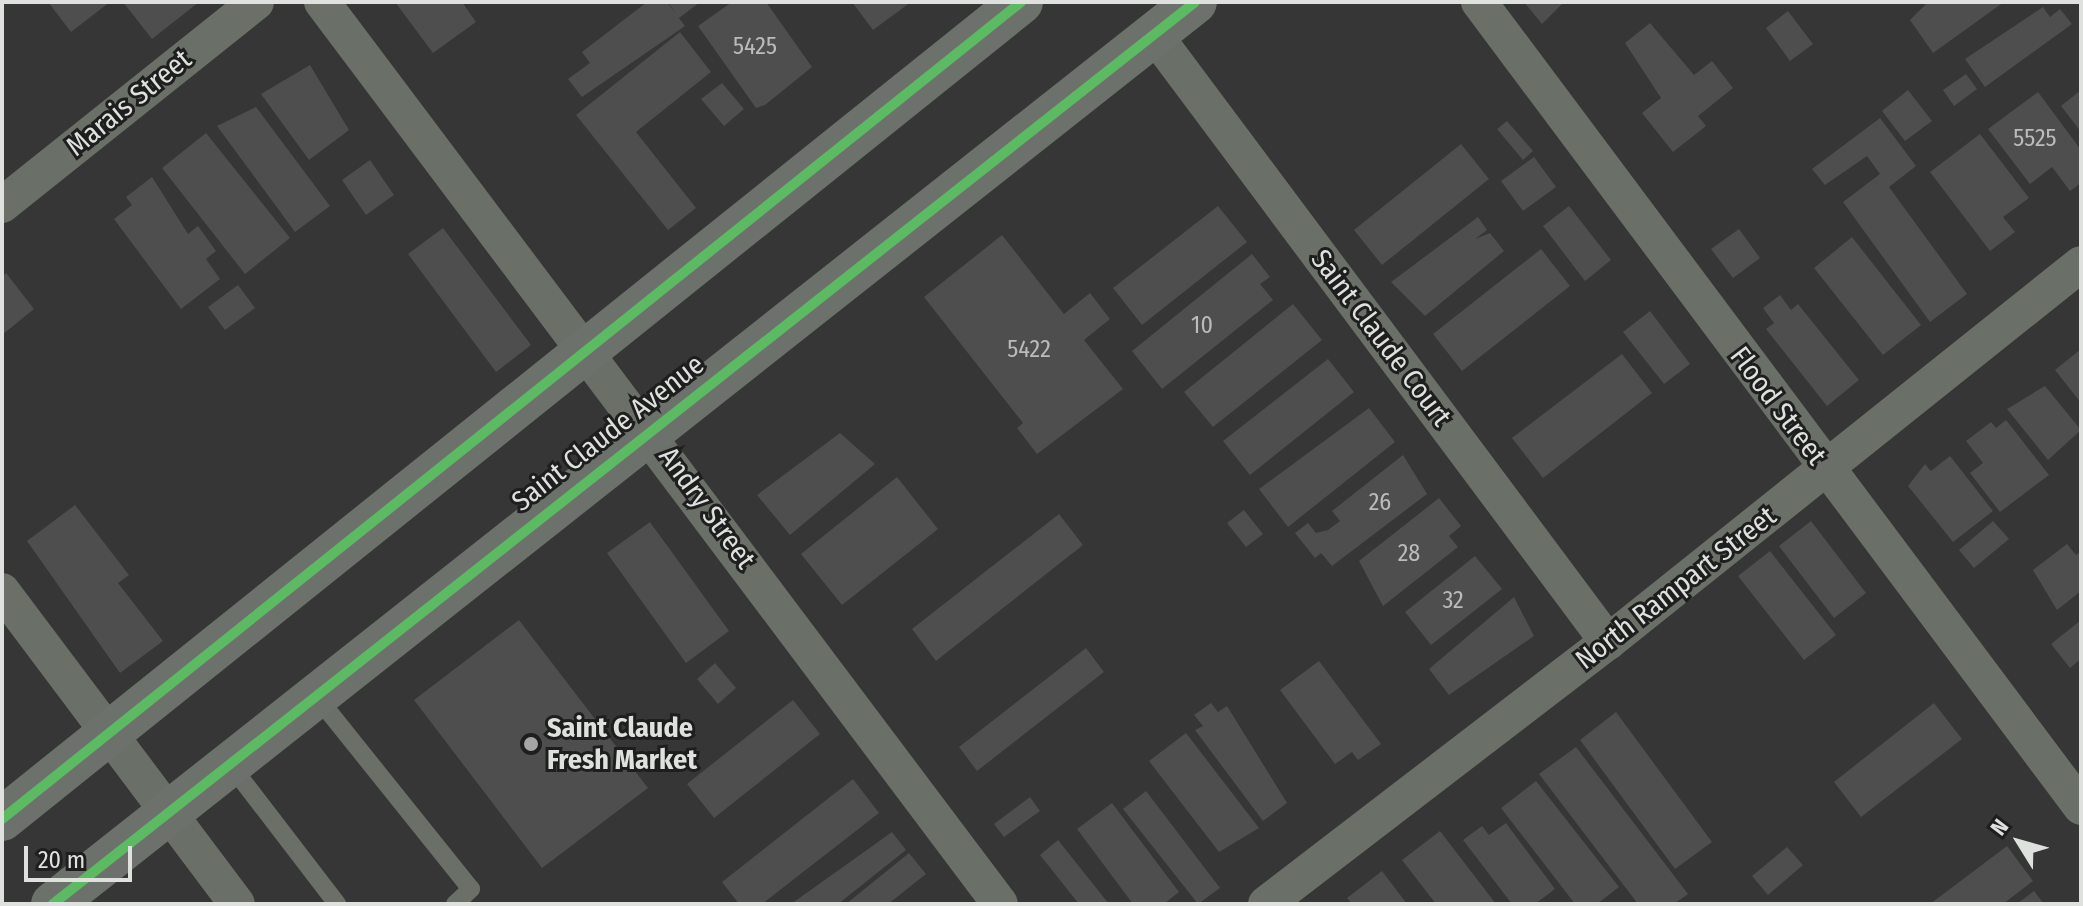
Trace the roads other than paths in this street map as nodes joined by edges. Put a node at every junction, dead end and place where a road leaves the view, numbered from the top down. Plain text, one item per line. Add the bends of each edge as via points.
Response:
1 (256, 2) edge
2 (322, 2) edge
3 (1021, 2) edge
4 (1195, 2) edge
5 (1479, 2) edge
6 (1154, 34) junction
7 (2, 205) edge
8 (2081, 264) edge
9 (586, 348) junction
10 (650, 431) junction
11 (1826, 470) junction
12 (2, 591) edge
13 (1608, 642) junction
14 (315, 695) junction
15 (107, 732) junction
16 (229, 763) junction
17 (2081, 807) edge
18 (167, 812) junction
19 (2, 819) edge
20 (53, 904) edge
21 (237, 904) edge
22 (337, 904) edge
23 (455, 904) edge
24 (1000, 904) edge
25 (1266, 904) edge

1 - 7 street, Marais Street
2 - 9 street, Andry Street
3 - 9 main road
4 - 6 main road, Saint Claude Avenue
5 - 11 street, Flood Street
6 - 10 main road, Saint Claude Avenue
6 - 13 street, Saint Claude Court
8 - 11 street, North Rampart Street
9 - 10 street, Andry Street
9 - 15 main road
10 - 14 main road, Saint Claude Avenue
10 - 24 street, Andry Street
11 - 13 street, North Rampart Street
11 - 17 street, Flood Street
12 - 15 street
13 - 25 street, North Rampart Street
14 - 16 main road, Saint Claude Avenue
14 - 23 lane via 471,889
15 - 18 street
15 - 19 main road
16 - 18 main road, Saint Claude Avenue
16 - 22 lane
18 - 20 main road, Saint Claude Avenue
18 - 21 street

